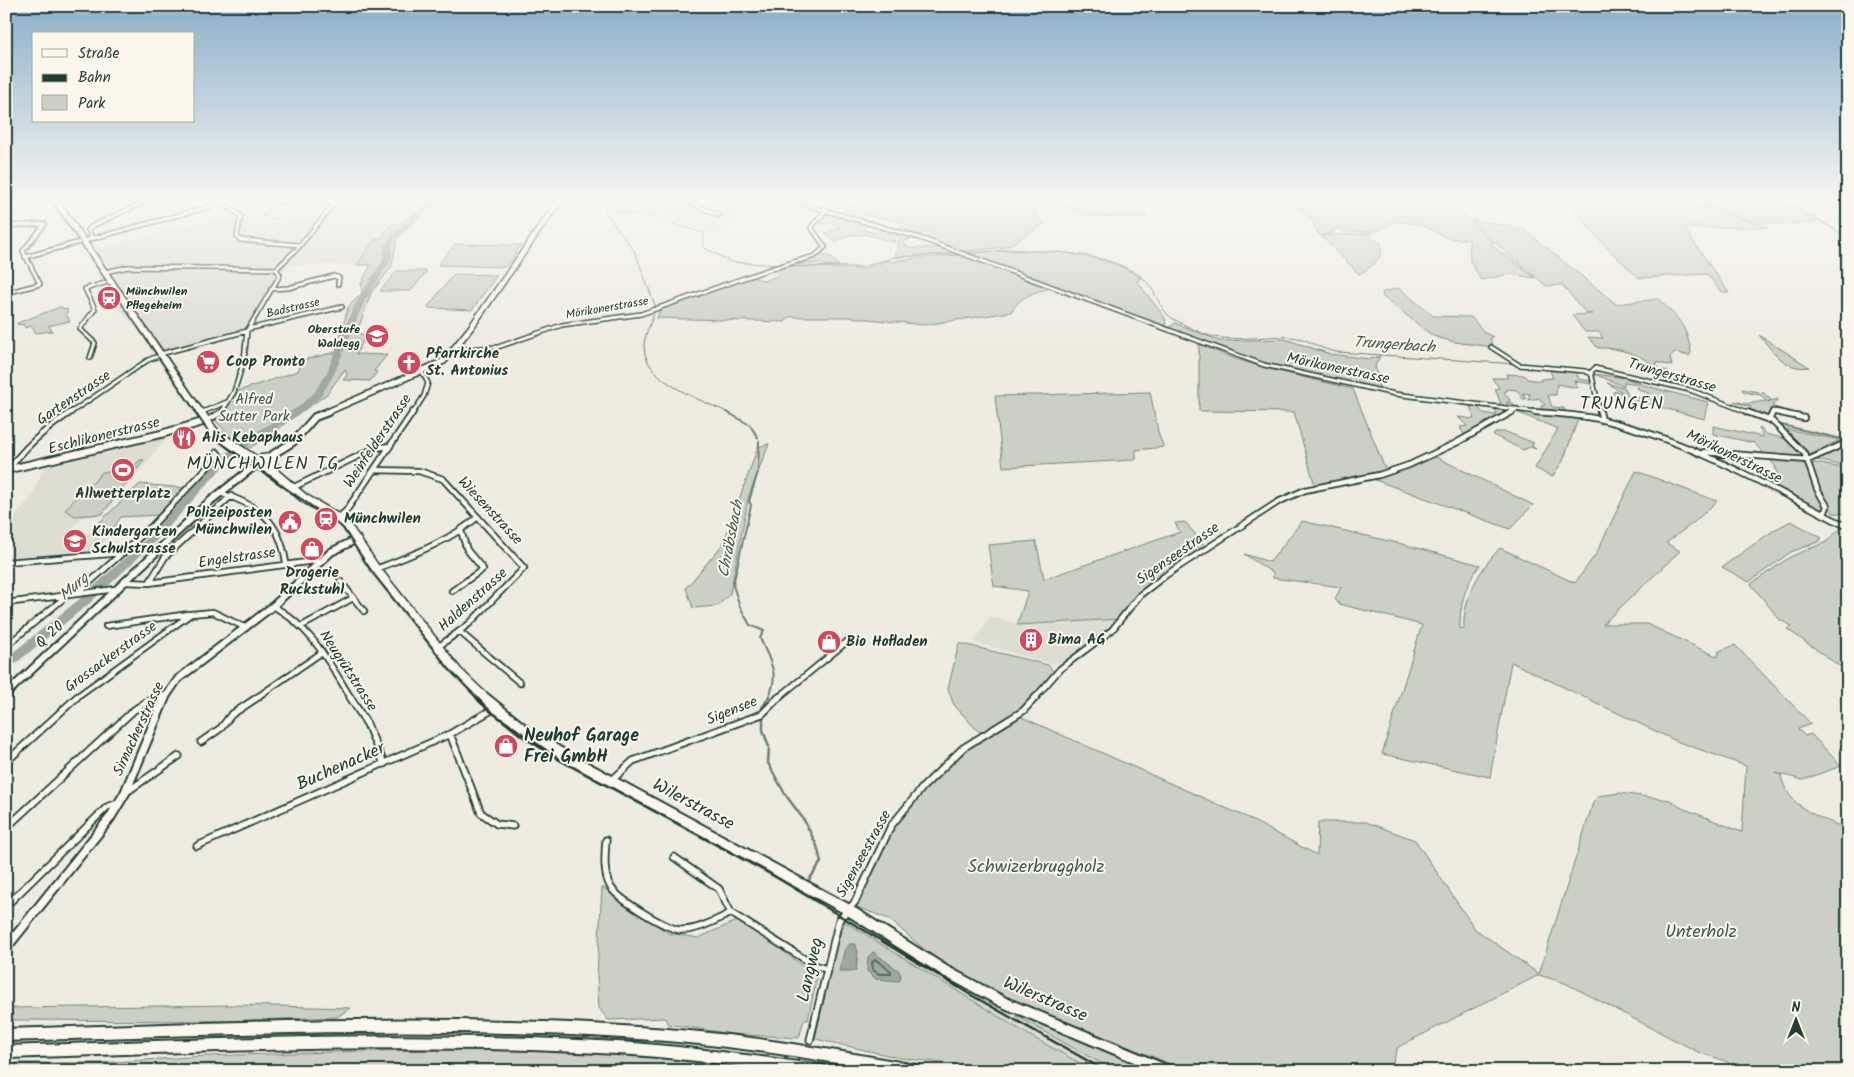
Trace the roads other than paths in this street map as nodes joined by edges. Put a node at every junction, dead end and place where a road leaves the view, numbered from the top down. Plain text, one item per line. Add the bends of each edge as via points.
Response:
1 (24, 248) edge
2 (55, 248) edge
3 (89, 248) edge
4 (297, 248) edge
5 (526, 248) edge
6 (824, 248) edge
7 (948, 248) edge
8 (25, 257) junction
9 (276, 268) junction
10 (105, 272) junction
11 (111, 281) junction
12 (338, 284) dead end
13 (271, 289) junction
14 (6, 293) edge
15 (342, 307) dead end
16 (248, 330) junction
17 (1491, 347) dead end
18 (457, 350) junction
19 (161, 354) junction
20 (90, 358) dead end
21 (1592, 372) junction
22 (423, 373) junction
23 (228, 401) junction
24 (1518, 409) junction
25 (200, 413) junction
26 (1804, 418) dead end
27 (1602, 420) junction
28 (206, 421) junction
29 (1771, 421) junction
30 (1848, 442) edge
31 (390, 446) junction
32 (1695, 450) junction
33 (217, 452) dead end
34 (1808, 460) junction
35 (265, 462) junction
36 (374, 470) junction
37 (7, 471) edge
38 (292, 488) junction
39 (220, 493) junction
40 (232, 496) junction
41 (1824, 515) junction
42 (478, 517) junction
43 (338, 518) junction
44 (1848, 526) edge
45 (461, 532) junction
46 (357, 539) junction
47 (123, 552) junction
48 (322, 560) junction
49 (6, 562) edge
50 (286, 563) junction
51 (524, 568) joint
52 (376, 569) junction
53 (340, 581) dead end
54 (126, 582) junction
55 (149, 583) junction
56 (118, 589) junction
57 (452, 591) dead end
58 (78, 593) junction
59 (69, 594) junction
60 (353, 598) junction
61 (6, 603) edge
62 (273, 606) junction
63 (364, 611) dead end
64 (191, 614) junction
65 (106, 626) dead end
66 (302, 626) junction
67 (244, 627) junction
68 (460, 632) junction
69 (849, 640) dead end
70 (6, 646) edge
71 (438, 647) junction
72 (321, 653) junction
73 (520, 683) dead end
74 (6, 694) edge
75 (166, 695) junction
76 (495, 708) junction
77 (450, 734) junction
78 (201, 742) dead end
79 (179, 756) dead end
80 (6, 762) edge
81 (384, 764) junction
82 (611, 781) junction
83 (124, 794) junction
84 (120, 802) junction
85 (514, 826) dead end
86 (6, 828) edge
87 (606, 840) dead end
88 (197, 846) dead end
89 (674, 857) dead end
90 (11, 901) dead end
91 (847, 909) junction
92 (731, 912) junction
93 (6, 948) edge
94 (826, 969) junction
95 (6, 1035) edge
96 (810, 1040) tunnel mouth
97 (6, 1052) edge
98 (821, 1071) edge
99 (916, 1071) edge
100 (1168, 1071) edge

1 - 8 street
2 - 8 street
3 - 10 main road, Wilerstrasse
4 - 9 street via 283,265
5 - 18 main road, Weinfelderstrasse
6 - 18 street, Mörikonerstrasse via 815,256 641,314 562,325 498,347
7 - 24 street, Mörikonerstrasse via 1264,365 1395,394
8 - 14 street via 40,284
9 - 10 street via 128,267
9 - 13 street via 281,274
10 - 11 main road, Wilerstrasse
11 - 19 main road, Wilerstrasse
11 - 20 street via 85,289 95,307 80,329 95,343
12 - 13 street via 339,278 334,276
13 - 16 street
15 - 16 street, Badstrasse
16 - 19 street, Badstrasse
16 - 23 street via 243,366
17 - 21 street, Trungerstrasse via 1519,365
18 - 22 main road, Weinfelderstrasse via 446,363
19 - 25 main road, Wilerstrasse
19 - 37 street, Gartenstrasse via 44,432 14,459
21 - 27 street
21 - 29 street, Trungerstrasse via 1690,390
22 - 31 street, Weinfelderstrasse via 428,383 426,392
22 - 35 main road, Weinfelderstrasse via 315,417 297,438
23 - 25 street
23 - 28 street via 220,414
24 - 27 street, Mörikonerstrasse
24 - 91 street, Sigenseestrasse via 1411,465 1370,478 1291,494 1166,575 1140,595 1112,630 1060,668 1023,711 963,748 923,787 891,826 869,876
25 - 28 main road, Wilerstrasse
26 - 29 street via 1773,412
27 - 32 street, Mörikonerstrasse
28 - 35 main road, Wilerstrasse via 231,446
28 - 37 main road, Eschlikonerstrasse
29 - 34 street, Trungerstrasse via 1798,445
30 - 34 street
31 - 36 street, Weinfelderstrasse
31 - 38 street via 375,448
32 - 34 street
32 - 41 street, Mörikonerstrasse
33 - 47 street via 219,455
34 - 41 street via 1817,489 1827,506
35 - 38 main road, Wilerstrasse
35 - 39 main road, Q 20
36 - 42 street, Wiesenstrasse via 419,471 436,475
36 - 43 street, Weinfelderstrasse
38 - 43 main road, Wilerstrasse
39 - 40 street
39 - 54 main road, Q 20
40 - 50 street via 243,499 272,522 282,539
40 - 55 street via 165,557
41 - 44 street, Mörikonerstrasse
42 - 45 street
42 - 51 street, Wiesenstrasse
43 - 46 main road, Wilerstrasse
45 - 52 street
45 - 57 street via 465,546 483,569
46 - 48 main road, Sirnacherstrasse
46 - 52 main road, Wilerstrasse
47 - 49 street
47 - 58 street
48 - 50 street, Engelstrasse
48 - 62 main road, Sirnacherstrasse
50 - 55 street, Engelstrasse
51 - 68 street, Haldenstrasse
52 - 71 main road, Wilerstrasse
53 - 60 street
54 - 55 street, Engelstrasse
54 - 56 main road, Q 20
56 - 58 street
56 - 74 main road, Q 20
58 - 59 street
59 - 61 street
59 - 70 street
60 - 63 street
60 - 66 street
62 - 66 street, Neugrütstrasse
62 - 67 main road, Sirnacherstrasse
64 - 65 street
64 - 67 street via 213,612
64 - 80 street, Grossackerstrasse via 68,704
66 - 72 street, Neugrütstrasse
67 - 75 main road, Sirnacherstrasse via 184,673
68 - 71 street, Haldenstrasse
68 - 73 street
69 - 82 street, Sigensee via 789,687 762,714 633,761
71 - 76 main road, Wilerstrasse
72 - 78 street via 231,715 221,728
72 - 81 street, Neugrütstrasse via 367,724
75 - 83 main road, Sirnacherstrasse
75 - 86 street via 154,697 134,710
76 - 77 street, Buchenacker
76 - 82 main road, Wilerstrasse via 555,750
77 - 81 street, Buchenacker
77 - 85 street via 481,813 497,824
79 - 83 street
81 - 88 street, Buchenacker
82 - 91 main road, Wilerstrasse
83 - 84 main road, Sirnacherstrasse
84 - 90 street via 107,807
84 - 93 main road, Sirnacherstrasse via 100,833
87 - 92 street via 610,886 620,897 666,924 678,930 696,928
89 - 92 street via 718,889
91 - 94 street, Langweg via 836,929
91 - 100 main road, Wilerstrasse via 946,971 1003,1002
92 - 94 street via 814,965
94 - 96 street, Langweg
95 - 99 highway via 366,1026 576,1029 753,1044
97 - 98 highway via 352,1042 517,1044 693,1054

